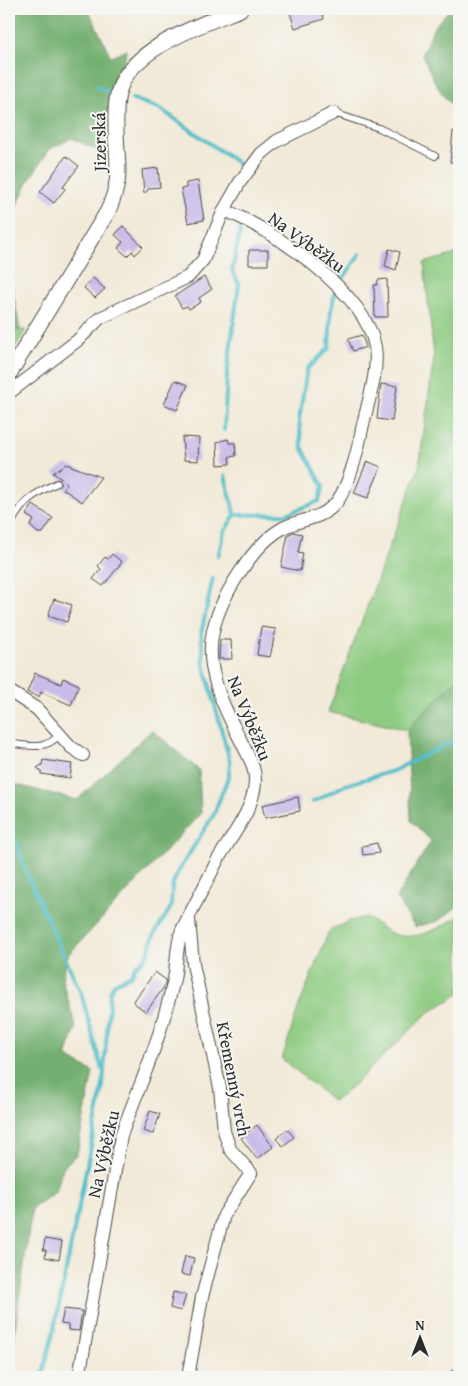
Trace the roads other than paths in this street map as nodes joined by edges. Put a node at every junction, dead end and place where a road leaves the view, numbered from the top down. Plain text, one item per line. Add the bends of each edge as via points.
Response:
1 (240, 9) edge
2 (334, 113) joint
3 (434, 156) dead end
4 (224, 210) junction
5 (9, 374) edge
6 (9, 394) edge
7 (57, 483) dead end
8 (9, 526) edge
9 (9, 691) edge
10 (60, 734) junction
11 (9, 742) edge
12 (83, 755) dead end
13 (189, 919) junction
14 (459, 1375) edge
15 (80, 1377) edge
16 (188, 1377) edge
17 (454, 1377) edge

1 - 5 street, Jizerská via 166,42 130,68 118,93 116,140 120,165 116,192 108,211
2 - 3 lane via 379,128
2 - 4 street via 277,140 261,154
4 - 6 street via 203,260 188,277 100,318 78,340
4 - 13 street, Na Výběžku via 242,218 331,278 371,333 375,349 373,378 359,446 339,498 320,515 283,528 263,543 234,583 215,623 211,643 213,673 220,698 252,765 255,784 246,812
7 - 8 lane via 32,494
9 - 10 street via 37,709
10 - 11 lane via 55,741 32,747
10 - 12 street via 71,748
13 - 15 street, Na Výběžku via 181,933 174,980 149,1066 121,1136
13 - 16 street, Křemenný vrch via 193,964 220,1088 224,1131 230,1150 251,1173 224,1215 202,1298
14 - 17 street

